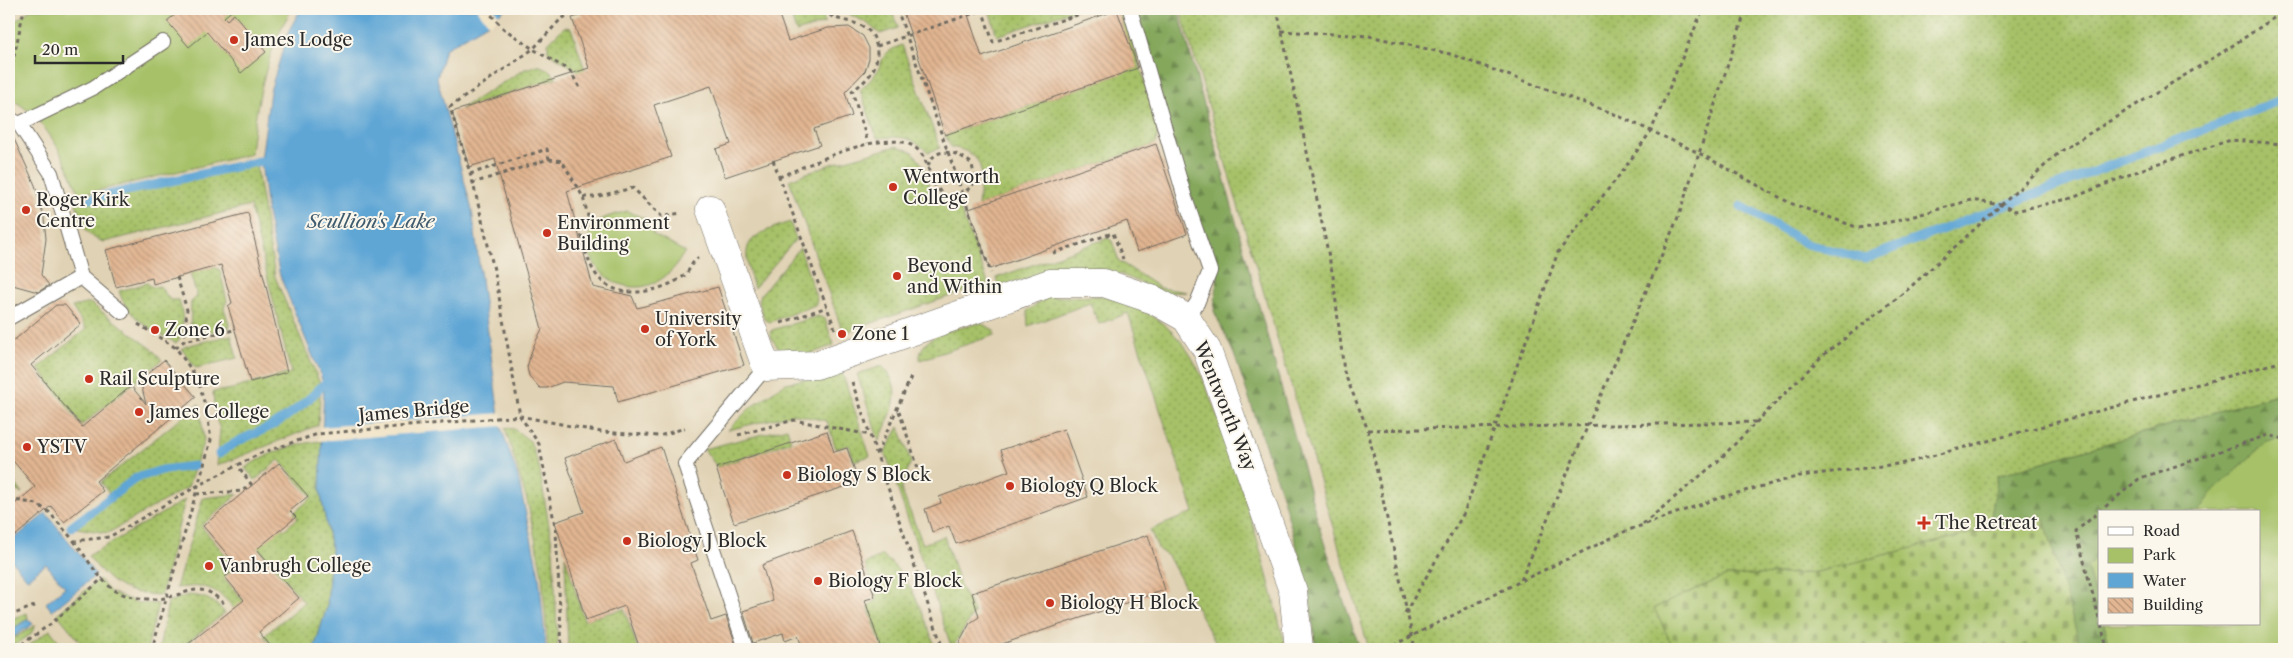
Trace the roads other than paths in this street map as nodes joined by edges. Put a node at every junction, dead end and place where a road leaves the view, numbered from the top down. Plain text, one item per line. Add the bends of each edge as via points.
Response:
1 (1130, 9) edge
2 (163, 42) dead end
3 (14, 121) edge
4 (710, 209) road end
5 (81, 277) junction
6 (122, 312) road end
7 (9, 318) edge
8 (1186, 318) junction
9 (766, 367) junction
10 (746, 649) edge
11 (1299, 649) edge

1 - 8 lane via 1185,198 1210,271 1197,303
2 - 3 lane via 93,88
3 - 5 lane via 51,173
4 - 9 street
5 - 6 lane
5 - 7 lane
8 - 9 street, Wentworth Way via 1154,300 1104,283 1050,283 816,365
8 - 11 street, Wentworth Way via 1207,350 1293,591
9 - 10 lane via 684,464

